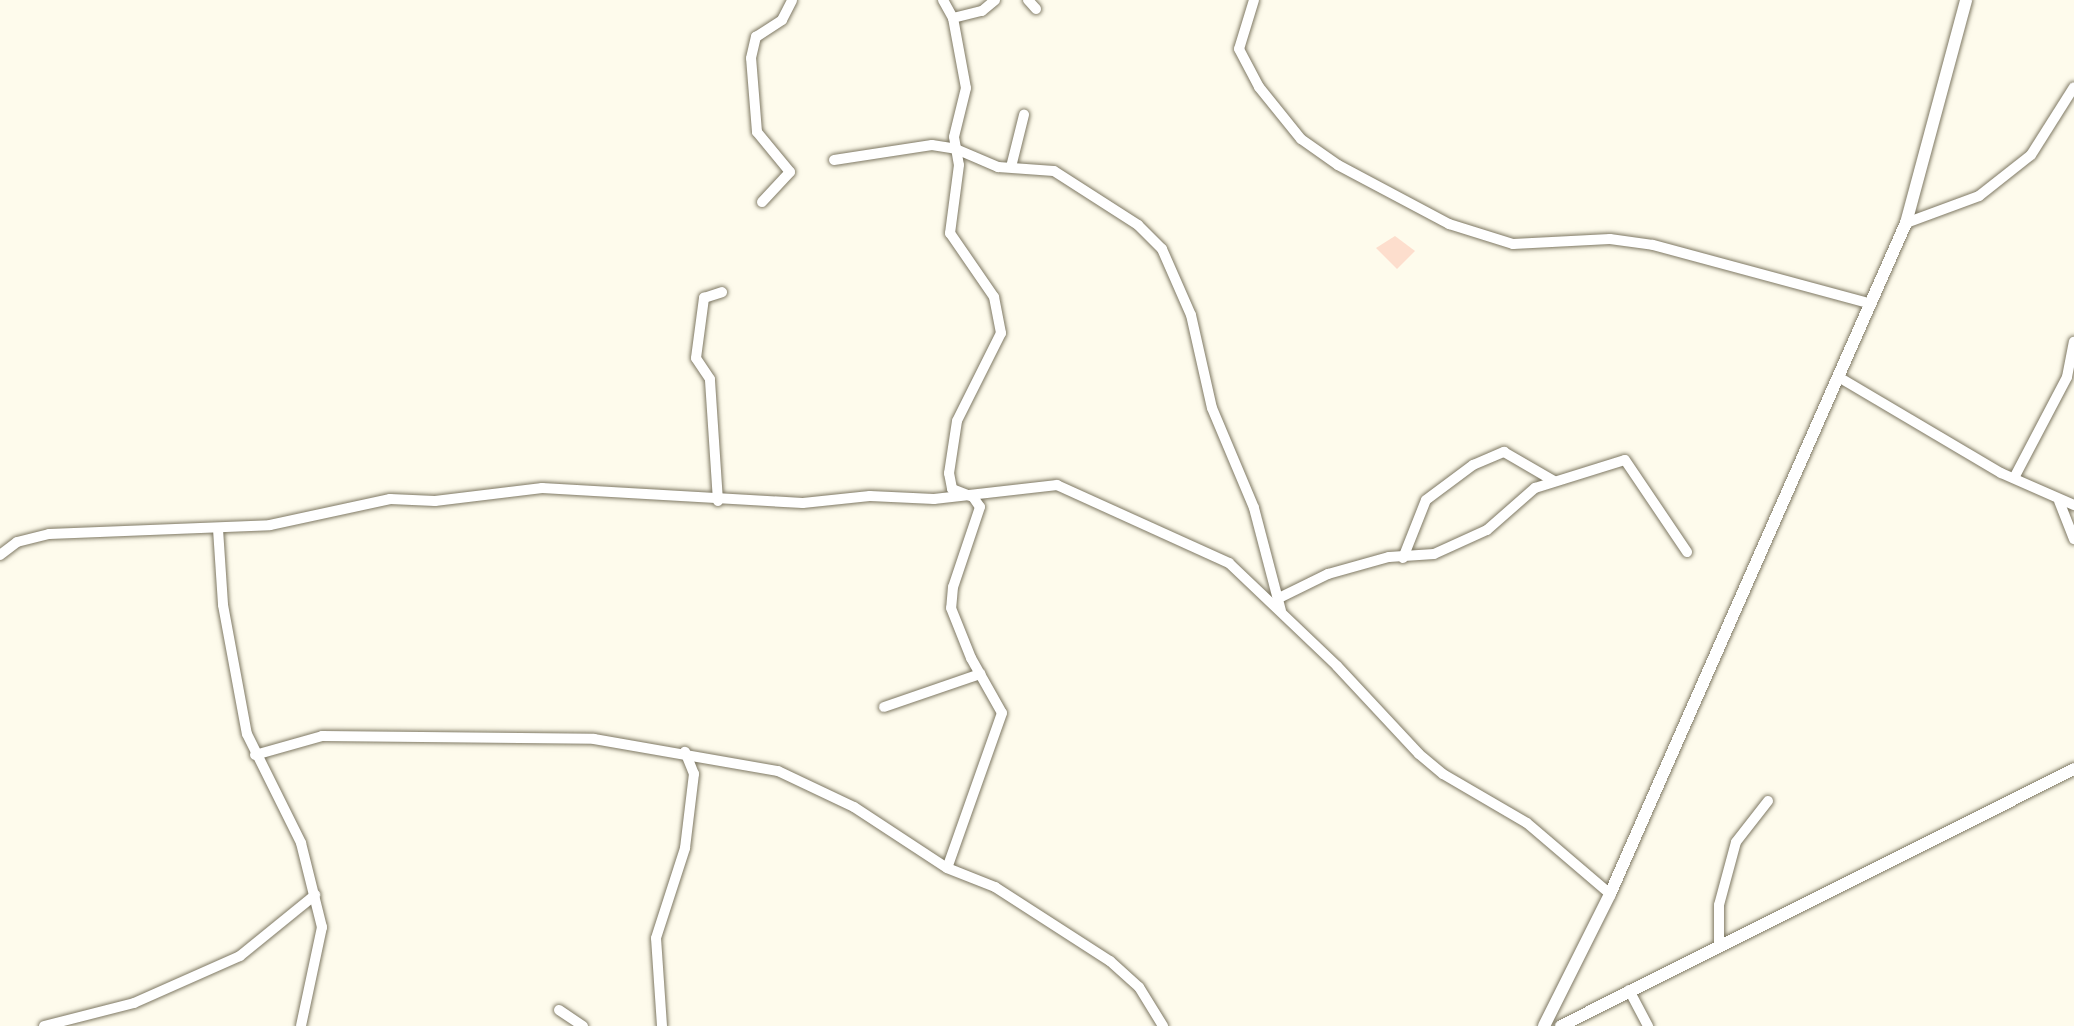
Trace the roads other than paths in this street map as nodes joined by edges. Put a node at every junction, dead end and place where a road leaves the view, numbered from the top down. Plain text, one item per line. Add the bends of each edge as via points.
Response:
1 (792, 0) edge
2 (943, 0) edge
3 (995, 0) edge
4 (1028, 0) edge
5 (1254, 0) edge
6 (1966, 0) edge
7 (1036, 9) dead end
8 (953, 18) junction
9 (2074, 87) edge
10 (1024, 115) dead end
11 (956, 149) junction
12 (834, 160) dead end
13 (1011, 167) junction
14 (762, 202) dead end
15 (1906, 223) junction
16 (722, 292) dead end
17 (1871, 304) junction
18 (2074, 342) edge
19 (1842, 379) junction
20 (2014, 478) junction
21 (1554, 481) junction
22 (969, 494) junction
23 (718, 501) junction
24 (2059, 501) junction
25 (2074, 505) edge
26 (218, 529) junction
27 (2074, 539) edge
28 (2, 550) edge
29 (1687, 552) dead end
30 (1403, 558) junction
31 (1279, 598) junction
32 (1282, 612) junction
33 (980, 674) junction
34 (884, 707) dead end
35 (685, 752) junction
36 (255, 755) junction
37 (2074, 769) edge
38 (1768, 801) dead end
39 (947, 868) junction
40 (1610, 894) junction
41 (315, 895) junction
42 (1719, 945) junction
43 (1629, 990) junction
44 (559, 1010) dead end
45 (44, 1026) edge
46 (301, 1026) edge
47 (583, 1026) edge
48 (662, 1026) edge
49 (1163, 1026) edge
50 (1544, 1026) edge
51 (1561, 1026) edge
52 (1648, 1026) edge

1 - 14 street via 782,20 756,37 751,58 757,132 790,172
2 - 8 street
3 - 8 street via 982,11
4 - 7 street
5 - 17 street via 1239,49 1259,87 1301,139 1338,165 1449,224 1513,244 1610,239 1653,245
6 - 15 main road
8 - 11 street via 966,88
9 - 15 street via 2029,157 1979,196
10 - 13 street
11 - 12 street via 932,145
11 - 13 street
11 - 22 street via 950,233 994,297 1001,333 957,421 949,484
13 - 31 street via 1054,171 1091,190 1162,249 1191,315 1212,408 1254,508
15 - 17 main road
16 - 23 street via 704,298 696,358 710,379
17 - 19 main road
18 - 20 street via 2067,377
19 - 20 street
19 - 40 main road via 1683,721
20 - 24 street
21 - 29 street via 1625,460
21 - 30 street via 1506,509 1487,530 1434,554
21 - 30 street via 1504,452 1473,465 1426,500
22 - 23 street
22 - 32 street via 1043,483 1078,492 1229,563
22 - 33 street via 980,507 951,600
23 - 26 street via 542,488 435,501 390,499 305,521
24 - 25 street
24 - 27 street
26 - 28 street via 49,534
26 - 36 street via 219,574 237,695
30 - 31 street via 1328,574
31 - 32 street
32 - 40 street via 1419,754 1455,782 1527,823
33 - 34 street
33 - 39 street via 1000,704 1001,720
35 - 36 street via 594,739 429,735 322,736
35 - 39 street via 758,765 812,785
35 - 48 street via 694,774 687,836 680,873 656,938
36 - 41 street via 301,843
37 - 42 main road
38 - 42 street via 1736,842 1719,905
39 - 49 street via 995,887 1110,961 1139,987
40 - 50 main road
41 - 45 street via 240,956 134,1003
41 - 46 street via 322,927
42 - 43 main road
43 - 51 main road
43 - 52 street
44 - 47 street

